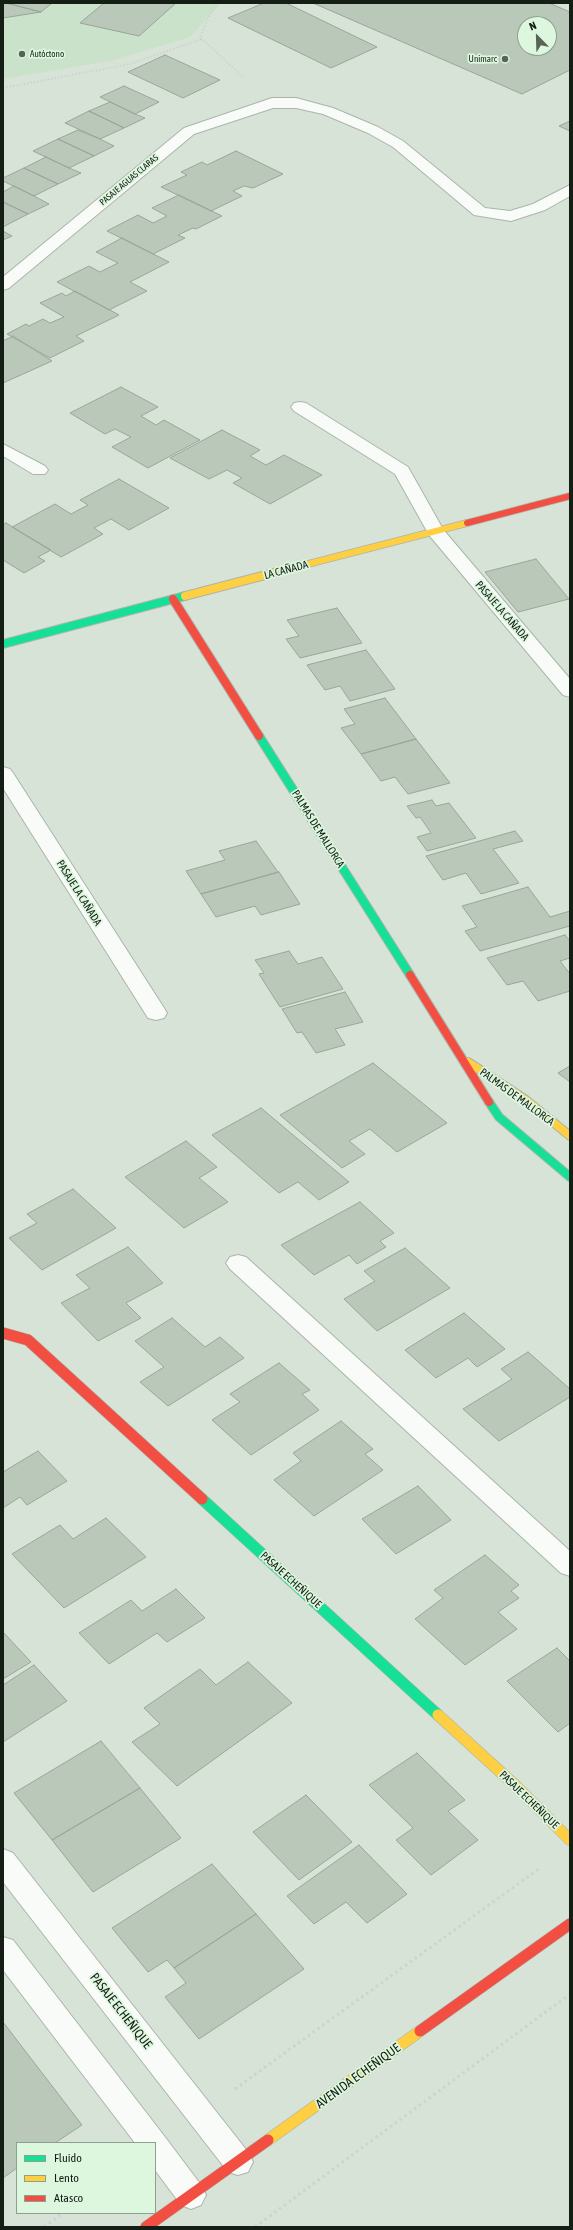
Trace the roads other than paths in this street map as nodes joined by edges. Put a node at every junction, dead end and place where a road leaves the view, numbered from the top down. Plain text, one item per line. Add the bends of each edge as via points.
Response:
1 (570, 190) edge
2 (3, 285) edge
3 (300, 407) dead end
4 (3, 449) edge
5 (39, 470) dead end
6 (570, 496) edge
7 (435, 531) junction
8 (173, 599) junction
9 (3, 644) edge
10 (570, 691) edge
11 (3, 773) edge
12 (156, 1013) dead end
13 (464, 1059) junction
14 (570, 1136) edge
15 (570, 1177) edge
16 (238, 1263) dead end
17 (3, 1333) edge
18 (570, 1566) edge
19 (570, 1840) edge
20 (3, 1861) edge
21 (568, 1928) edge
22 (3, 1949) edge
23 (151, 2142) edge
24 (156, 2147) edge
25 (238, 2162) junction
26 (191, 2195) junction
27 (146, 2227) edge

1 - 2 street, PASAJE AGUAS CLARAS via 538,207 511,216 480,212 398,144 373,130 328,111 296,102 272,103 189,131
3 - 7 street, PASAJE LA CAÑADA via 402,471
4 - 5 street
6 - 7 street, LA CAÑADA
7 - 8 street, LA CAÑADA
7 - 10 street, PASAJE LA CAÑADA
8 - 9 street, LA CAÑADA
8 - 13 street, PALMAS DE MALLORCA
11 - 12 street, PASAJE LA CAÑADA
13 - 14 street, PALMAS DE MALLORCA via 526,1100
13 - 15 street, PALMAS DE MALLORCA via 499,1117
16 - 18 street
17 - 19 street, PASAJE ECHEÑIQUE via 28,1340 517,1787
20 - 25 street, PASAJE ECHEÑIQUE
21 - 25 street, AVENIDA ECHEÑIQUE
22 - 23 street
24 - 26 street
25 - 26 street, AVENIDA ECHEÑIQUE
26 - 27 street, AVENIDA ECHEÑIQUE

